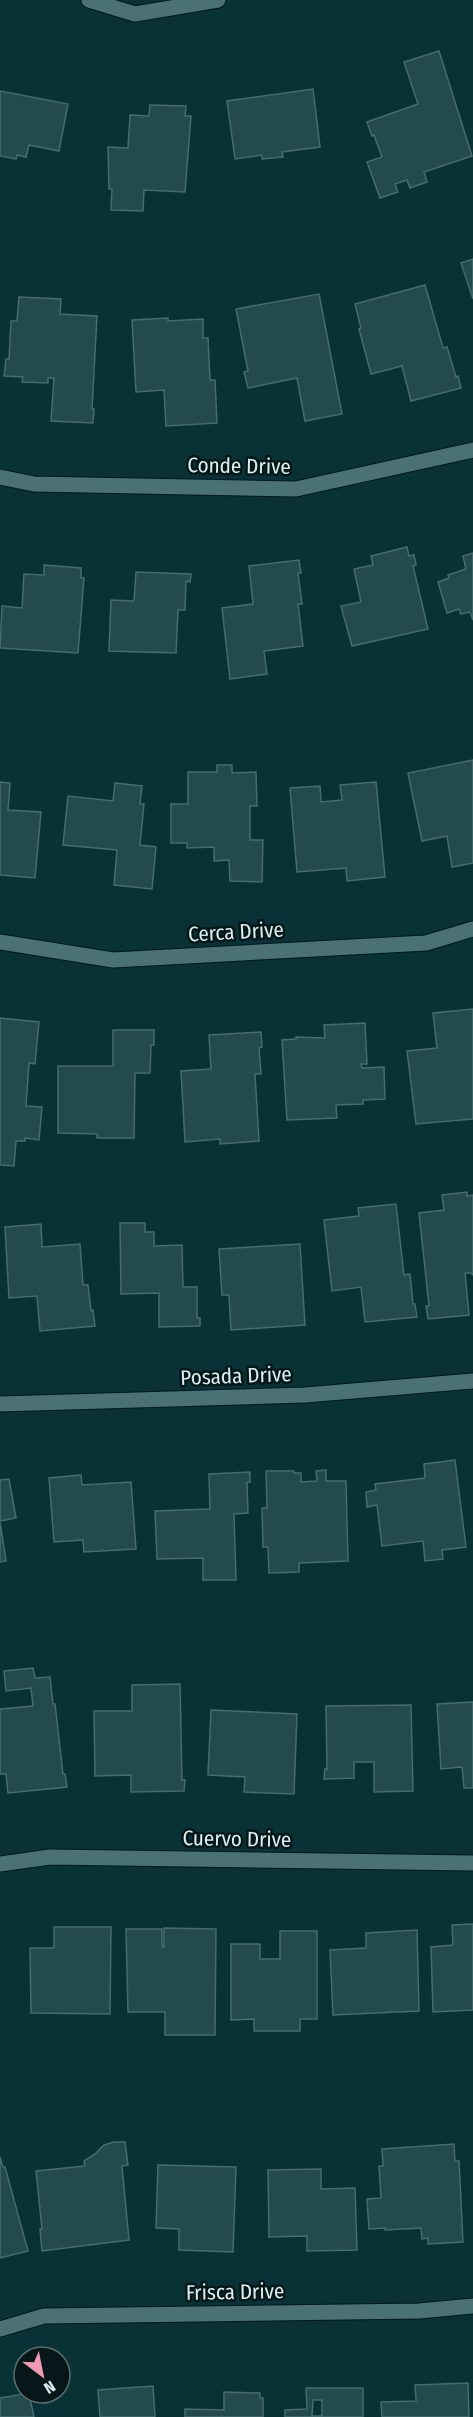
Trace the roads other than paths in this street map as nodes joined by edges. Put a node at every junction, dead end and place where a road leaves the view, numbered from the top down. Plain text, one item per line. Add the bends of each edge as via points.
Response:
1 (89, 0) edge
2 (218, 0) edge
3 (473, 450) edge
4 (0, 477) edge
5 (473, 929) edge
6 (0, 942) edge
7 (473, 1381) edge
8 (0, 1404) edge
9 (473, 1863) edge
10 (0, 1864) edge
11 (473, 2306) edge
12 (0, 2330) edge

1 - 2 street via 135,14
3 - 4 street, Conde Drive via 296,489 34,484
5 - 6 street, Cerca Drive via 426,943 113,960
7 - 8 street, Posada Drive via 305,1395
9 - 10 street, Cuervo Drive via 51,1857
11 - 12 street, Frisca Drive via 419,2311 44,2316

